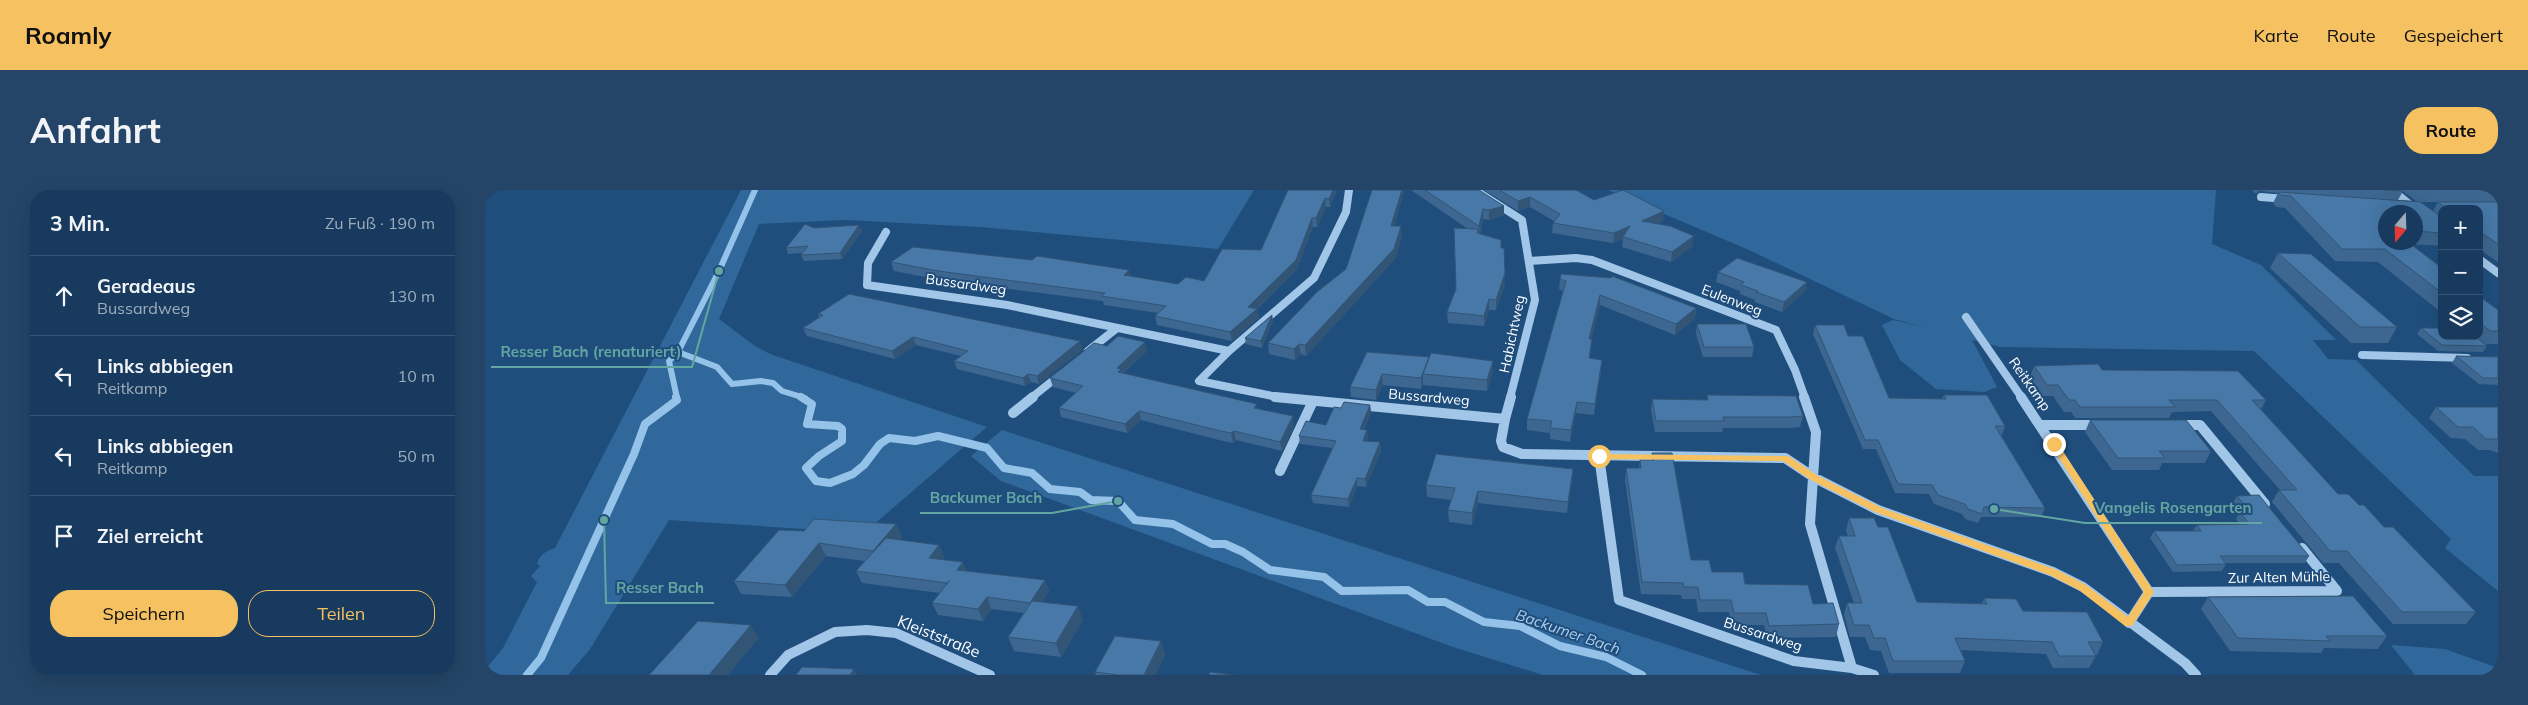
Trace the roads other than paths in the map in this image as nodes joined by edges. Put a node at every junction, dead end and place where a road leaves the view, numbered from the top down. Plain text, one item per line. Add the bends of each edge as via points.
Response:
1 (1349, 190) edge
2 (1475, 190) edge
3 (2392, 190) edge
4 (2261, 197) dead end
5 (2290, 199) edge
6 (2411, 205) edge
7 (886, 232) dead end
8 (1529, 261) junction
9 (2483, 262) edge
10 (2498, 273) edge
11 (1966, 317) dead end
12 (1117, 328) junction
13 (1229, 351) junction
14 (2362, 355) dead end
15 (1080, 358) edge
16 (2479, 358) edge
17 (1065, 371) edge
18 (1313, 401) junction
19 (1013, 413) dead end
20 (1505, 419) junction
21 (2041, 425) junction
22 (2111, 425) edge
23 (2171, 425) edge
24 (1599, 456) junction
25 (1280, 472) dead end
26 (1815, 478) junction
27 (2275, 515) edge
28 (2294, 538) edge
29 (2149, 592) junction
30 (2129, 623) junction
31 (1852, 668) junction
32 (770, 675) edge
33 (990, 675) edge
34 (1874, 675) edge
35 (2196, 675) edge

1 - 13 street via 1346,212 1314,278
2 - 8 street, Habichtweg via 1522,220
3 - 6 street
4 - 5 street
7 - 12 street, Bussardweg via 868,258 865,270 867,286 1007,305
8 - 20 street, Habichtweg via 1535,300
8 - 26 street, Eulenweg via 1592,260 1776,330 1795,370 1816,432
9 - 10 street
11 - 21 street, Reitkamp
12 - 13 street, Bussardweg
12 - 15 street
13 - 18 street, Bussardweg via 1199,381 1280,398
14 - 16 street
17 - 19 street
18 - 20 street, Bussardweg
18 - 25 street
20 - 24 street via 1501,441 1503,447 1511,452
21 - 22 street
21 - 29 street, Reitkamp
23 - 27 street via 2201,425
24 - 26 street via 1785,458
24 - 31 street, Bussardweg via 1619,600 1794,662
26 - 30 street via 1879,510 2053,572 2083,587
26 - 31 street via 1810,524
28 - 29 street, Zur Alten Mühle via 2337,591
29 - 30 street
30 - 35 street via 2185,663
31 - 34 street
32 - 33 street, Kleiststraße via 788,655 835,632 867,630 897,633

